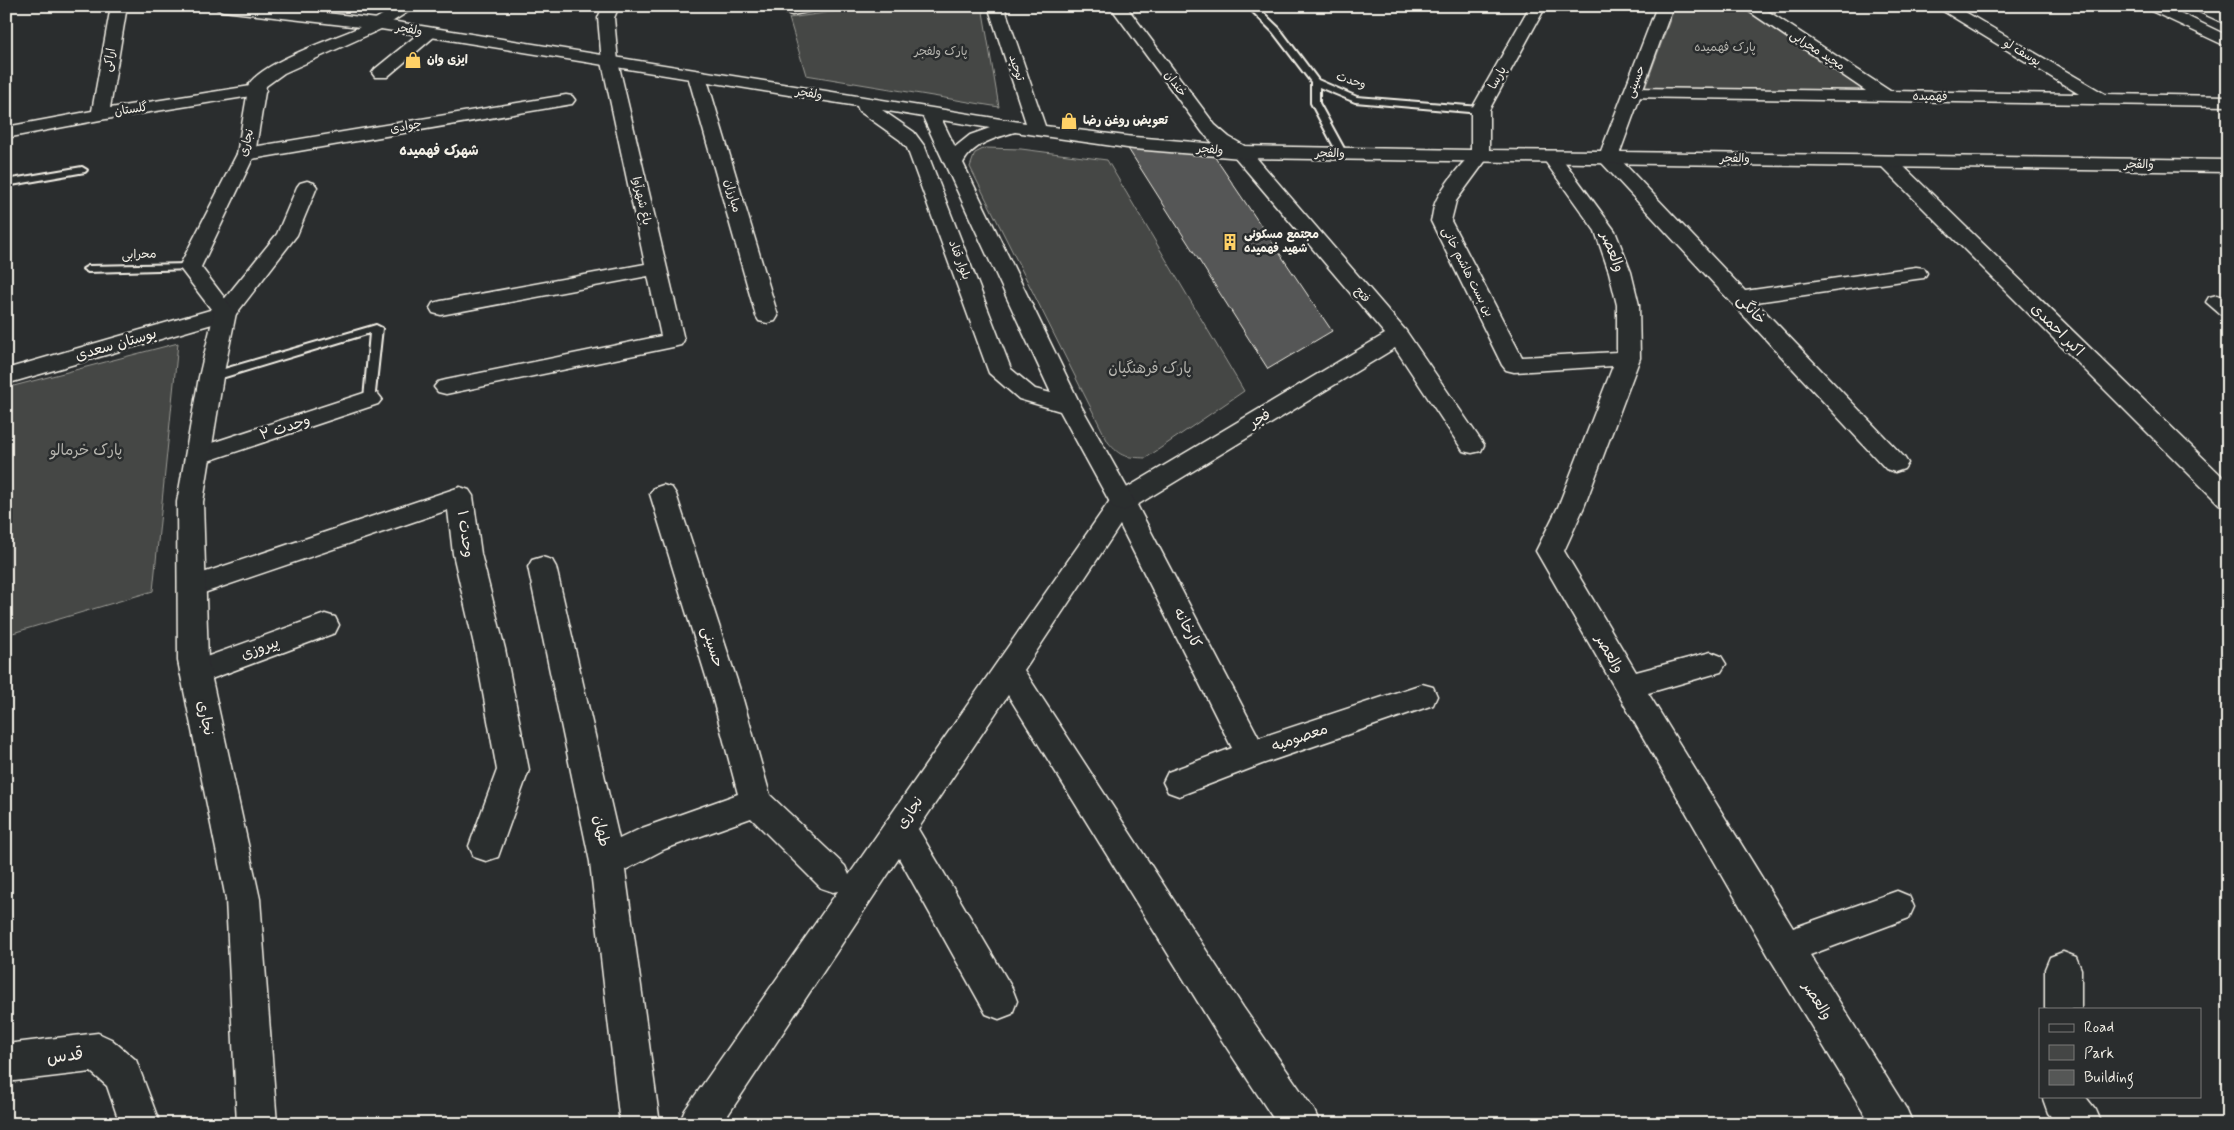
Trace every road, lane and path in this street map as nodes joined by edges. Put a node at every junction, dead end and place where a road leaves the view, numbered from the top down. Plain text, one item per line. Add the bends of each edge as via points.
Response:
1 (119, 6) edge
2 (224, 6) edge
3 (409, 6) edge
4 (611, 6) edge
5 (818, 6) edge
6 (996, 6) edge
7 (1118, 6) edge
8 (1250, 6) edge
9 (1538, 6) edge
10 (1665, 6) edge
11 (1748, 6) edge
12 (1943, 6) edge
13 (2153, 6) edge
14 (2199, 6) edge
15 (792, 10) dead end
16 (310, 11) edge
17 (2228, 20) edge
18 (378, 24) junction
19 (429, 33) junction
20 (2228, 42) edge
21 (610, 62) junction
22 (380, 73) dead end
23 (697, 76) junction
24 (1315, 82) junction
25 (257, 90) junction
26 (1632, 92) junction
27 (1885, 96) junction
28 (566, 100) dead end
29 (2101, 100) junction
30 (855, 101) junction
31 (2228, 101) edge
32 (1480, 110) junction
33 (930, 113) junction
34 (100, 114) junction
35 (1012, 126) junction
36 (1037, 130) junction
37 (6, 134) edge
38 (1241, 152) junction
39 (246, 154) junction
40 (1342, 154) junction
41 (1480, 156) junction
42 (1552, 157) junction
43 (1608, 158) junction
44 (1888, 162) junction
45 (954, 163) junction
46 (2228, 166) edge
47 (82, 170) dead end
48 (6, 183) edge
49 (307, 187) dead end
50 (190, 266) junction
51 (656, 268) junction
52 (88, 269) dead end
53 (1916, 273) dead end
54 (1740, 298) junction
55 (441, 308) dead end
56 (225, 313) junction
57 (768, 316) dead end
58 (1398, 336) junction
59 (1628, 358) junction
60 (6, 377) edge
61 (211, 377) junction
62 (446, 387) dead end
63 (370, 399) joint
64 (1069, 406) junction
65 (1472, 445) dead end
66 (199, 456) junction
67 (1895, 463) dead end
68 (663, 494) dead end
69 (2228, 498) edge
70 (1122, 502) junction
71 (542, 567) dead end
72 (192, 587) junction
73 (325, 625) dead end
74 (1711, 664) dead end
75 (1008, 670) junction
76 (195, 673) junction
77 (1628, 686) junction
78 (1422, 696) dead end
79 (1251, 754) junction
80 (1179, 782) dead end
81 (756, 802) junction
82 (900, 828) junction
83 (486, 846) dead end
84 (607, 862) junction
85 (833, 877) dead end
86 (1897, 907) dead end
87 (1784, 948) junction
88 (2063, 969) dead end
89 (999, 1001) dead end
90 (2063, 1008) edge
91 (6, 1063) edge
92 (140, 1124) edge
93 (257, 1124) edge
94 (640, 1124) edge
95 (698, 1124) edge
96 (1300, 1124) edge
97 (1893, 1124) edge

1 - 34 street, اراکی
2 - 16 street, ولفجر
3 - 18 street
4 - 21 street, باغ شهرآوا via 606,18
5 - 15 street
6 - 36 street, توحید
7 - 38 street, خندان via 1209,129
8 - 24 lane, وحدت via 1276,30
9 - 32 street, پارسا
10 - 26 street, حسینی
11 - 27 street, مجید محرابی
12 - 29 street, یوسف لو
13 - 20 street
14 - 17 street
16 - 18 street, ولفجر
18 - 19 street, ولفجر
18 - 25 street via 278,69 258,84
19 - 21 street, ولفجر
19 - 22 street
21 - 23 street, ولفجر
21 - 51 street, باغ شهرآوا
23 - 30 street, ولفجر
23 - 57 street, مبارزان
24 - 32 lane, وحدت via 1355,99
24 - 40 lane via 1315,103
25 - 34 street, گلستان
25 - 39 street, نجاری
26 - 27 street, فهمیده
26 - 43 street, حسینی
27 - 29 street, فهمیده
28 - 39 street, جوادی
29 - 31 street, فهمیده
30 - 33 street, ولفجر
30 - 64 street, بلوار قناد via 895,126 916,147 1001,373 1027,394
32 - 41 street, پارسا
33 - 35 street, ولفجر
33 - 45 street
34 - 37 street, گلستان
35 - 36 street, ولفجر
35 - 45 street via 968,143 958,152
36 - 38 street, ولفجر
38 - 40 street, والفجر
38 - 58 street, فتح
39 - 50 street, نجاری
40 - 41 street, والفجر
41 - 42 street, والفجر
41 - 59 street, بن بست هاشم خانی via 1446,200 1441,220 1514,365
42 - 43 street, والفجر
42 - 59 street, والعصر via 1605,231 1628,306
43 - 44 street, والفجر
43 - 54 street, خانگی
44 - 46 street, والفجر
44 - 69 street, اکبر احمدی
45 - 64 street
47 - 48 lane
49 - 56 street, نجاری via 287,235
50 - 52 lane, محرابی
50 - 56 street
51 - 55 street
51 - 62 street, باغ شهرآوا via 673,340
53 - 54 street
54 - 67 street, خانگی
56 - 60 street, بوستان سعدی
56 - 61 street, نجاری
58 - 65 street, فتح
58 - 70 street, فجر
59 - 77 street, والعصر via 1571,507 1550,551
61 - 63 lane via 376,328
61 - 66 street, نجاری
63 - 66 street, وحدت ۲
64 - 70 street
66 - 72 street, نجاری via 190,502
68 - 81 street, حسینی via 727,696
70 - 75 street, نجاری
70 - 79 street, کارخانه
71 - 84 street, طهان
72 - 76 street, نجاری
72 - 83 street, وحدت ۱ via 460,496 467,554 490,649 513,770
73 - 76 street, پیروزی
74 - 77 street
75 - 82 street, نجاری
75 - 96 street via 1230,1020
76 - 93 street, نجاری via 243,899
77 - 87 street, والعصر
78 - 79 street, معصومیه
79 - 80 street, معصومیه
81 - 84 street, طهان via 654,838
81 - 85 street
82 - 89 street
82 - 95 street, نجاری
84 - 94 street
86 - 87 street
87 - 97 street, والعصر
88 - 90 street
91 - 92 street, قدس via 98,1052 122,1074

